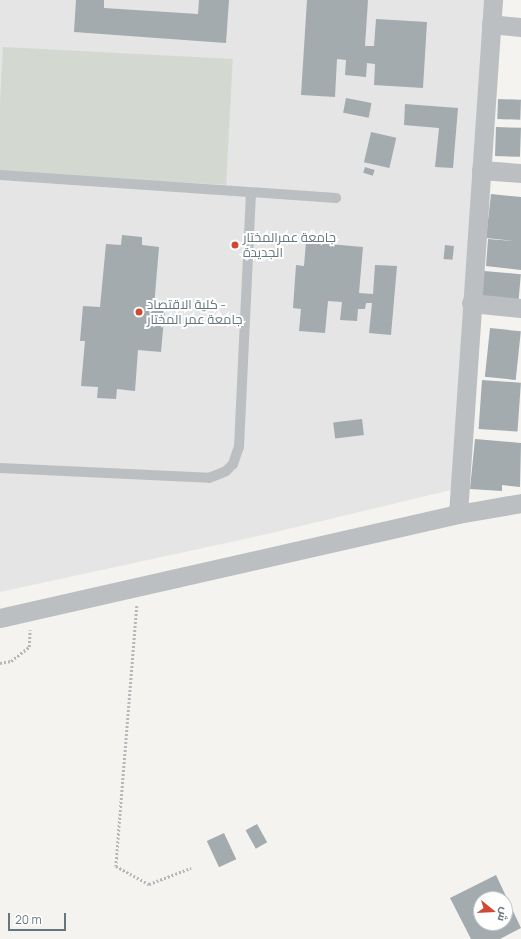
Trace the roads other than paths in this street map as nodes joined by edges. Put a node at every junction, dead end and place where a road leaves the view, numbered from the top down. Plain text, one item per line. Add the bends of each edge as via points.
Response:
1 (493, 0) edge
2 (491, 24) junction
3 (521, 27) edge
4 (481, 170) junction
5 (521, 173) edge
6 (0, 175) edge
7 (251, 193) junction
8 (336, 198) dead end
9 (471, 303) junction
10 (521, 308) edge
11 (0, 468) edge
12 (521, 503) edge
13 (458, 514) junction
14 (0, 618) edge

1 - 2 street
2 - 3 street
2 - 4 street
4 - 5 street
4 - 9 street
6 - 7 lane
7 - 8 lane
7 - 11 lane via 239,447 233,464 226,471 209,478
9 - 10 street
9 - 13 street
12 - 13 street
13 - 14 street

